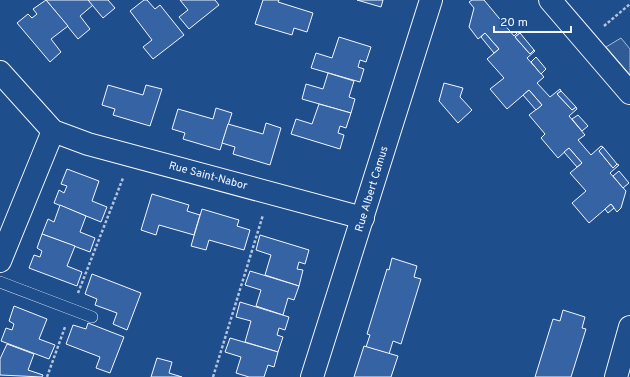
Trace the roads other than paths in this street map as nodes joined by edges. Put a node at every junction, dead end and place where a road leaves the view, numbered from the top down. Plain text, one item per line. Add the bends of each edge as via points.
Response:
1 (431, 0) edge
2 (551, 0) edge
3 (0, 72) edge
4 (630, 93) edge
5 (53, 131) junction
6 (363, 218) junction
7 (0, 261) edge
8 (0, 282) edge
9 (92, 316) dead end
10 (630, 327) edge
11 (312, 377) edge
12 (616, 377) edge

1 - 6 street, Rue Albert Camus
2 - 4 street
3 - 5 street, Rue Saint-Nabor
5 - 6 street, Rue Saint-Nabor via 88,144
5 - 7 street
6 - 11 street, Rue Albert Camus
8 - 9 lane
10 - 12 street

